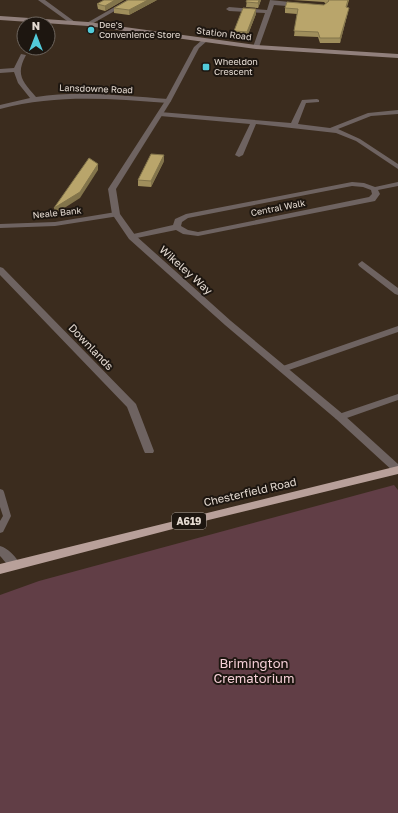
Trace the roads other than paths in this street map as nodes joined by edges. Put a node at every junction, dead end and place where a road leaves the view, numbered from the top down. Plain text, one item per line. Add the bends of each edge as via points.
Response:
1 (41, 0) edge
2 (131, 0) edge
3 (273, 1) edge
4 (309, 5) edge
5 (229, 9) dead end
6 (269, 12) junction
7 (0, 18) edge
8 (72, 22) junction
9 (88, 24) junction
10 (204, 41) junction
11 (256, 47) junction
12 (22, 56) edge
13 (398, 56) edge
14 (16, 70) junction
15 (0, 71) edge
16 (34, 98) junction
17 (168, 101) junction
18 (317, 102) dead end
19 (0, 107) edge
20 (398, 112) edge
21 (160, 114) junction
22 (254, 122) junction
23 (294, 125) junction
24 (330, 130) junction
25 (239, 155) dead end
26 (398, 167) edge
27 (398, 184) edge
28 (374, 188) junction
29 (116, 214) junction
30 (0, 226) edge
31 (178, 227) junction
32 (132, 237) junction
33 (362, 264) dead end
34 (0, 270) edge
35 (398, 292) edge
36 (398, 329) edge
37 (282, 369) junction
38 (398, 398) edge
39 (340, 417) junction
40 (149, 451) dead end
41 (398, 470) edge
42 (0, 492) edge
43 (0, 530) edge
44 (0, 550) edge
45 (15, 565) junction
46 (0, 569) edge

1 - 8 street
2 - 9 street
3 - 4 street
3 - 6 street
5 - 6 street
6 - 11 street
7 - 8 main road, Station Road
8 - 9 main road, Station Road
9 - 10 main road, Station Road
10 - 11 main road, Station Road
10 - 17 street, Wikeley Way via 197,47
11 - 13 main road, Station Road
12 - 14 street
14 - 15 street
14 - 16 street via 22,85
16 - 17 street, Lansdowne Road via 71,95
16 - 19 street, Lansdowne Road
17 - 21 street, Wikeley Way
18 - 23 street via 304,100
20 - 24 street via 370,114
21 - 22 street
21 - 29 street, Wikeley Way via 112,189
22 - 23 street
22 - 25 street
23 - 24 street
24 - 26 street via 358,140
27 - 28 street, Central Walk
28 - 31 street, Central Walk via 352,184 186,216 178,221
28 - 31 street, Central Walk via 376,194 372,199 198,234 186,232
29 - 30 street, Neale Bank via 55,224
29 - 32 street, Wikeley Way
31 - 32 street
32 - 37 street, Wikeley Way
33 - 35 street
34 - 40 street, Downlands via 132,406
36 - 37 street
37 - 39 street, Wikeley Way
38 - 39 street
39 - 41 street, Wikeley Way
41 - 45 highway, Chesterfield Road / A619
42 - 43 lane via 7,516
44 - 45 street
45 - 46 highway, Chesterfield Road / A619

